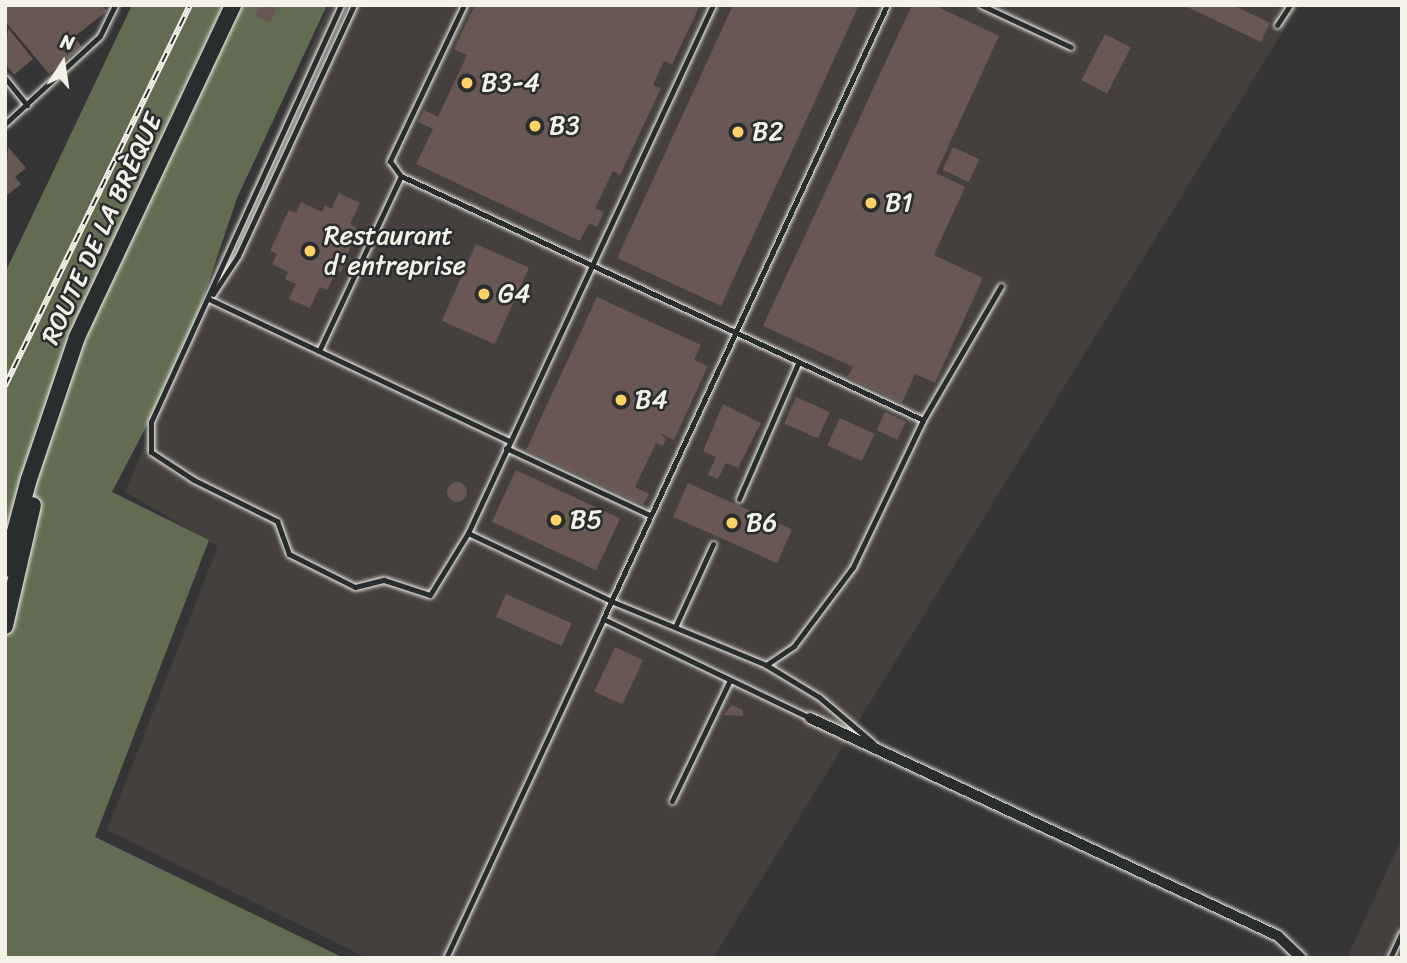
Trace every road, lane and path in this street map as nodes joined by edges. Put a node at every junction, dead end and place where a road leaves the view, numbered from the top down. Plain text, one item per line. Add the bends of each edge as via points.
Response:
1 (115, 5) edge
2 (233, 5) edge
3 (341, 5) edge
4 (354, 5) edge
5 (464, 5) edge
6 (713, 5) edge
7 (887, 5) edge
8 (981, 5) edge
9 (1290, 5) edge
10 (1277, 25) dead end
11 (1070, 47) dead end
12 (5, 78) edge
13 (27, 105) junction
14 (5, 124) edge
15 (401, 176) junction
16 (591, 265) junction
17 (1001, 286) dead end
18 (209, 299) junction
19 (733, 333) junction
20 (318, 351) junction
21 (798, 363) junction
22 (63, 376) junction
23 (923, 420) junction
24 (507, 444) junction
25 (739, 499) dead end
26 (650, 515) junction
27 (468, 533) junction
28 (713, 544) dead end
29 (5, 569) edge
30 (611, 601) junction
31 (603, 619) junction
32 (676, 625) junction
33 (5, 626) edge
34 (766, 665) junction
35 (730, 680) junction
36 (810, 718) joint
37 (885, 753) junction
38 (671, 801) dead end
39 (1402, 932) edge
40 (446, 958) edge
41 (1301, 958) edge
42 (1390, 958) edge

1 - 13 lane via 100,36
2 - 22 main road, ROUTE DE LA BRÈQUE via 108,268
3 - 18 lane via 218,269
4 - 18 lane via 238,256
5 - 15 lane via 390,161
6 - 16 lane
7 - 19 lane
8 - 11 lane
9 - 10 lane
12 - 13 lane
13 - 14 lane
15 - 16 lane
15 - 20 lane
16 - 19 lane
16 - 24 lane
17 - 23 lane
18 - 20 lane
18 - 27 lane via 151,422 151,452 194,480 277,520 289,554 355,586 384,580 430,596
19 - 21 lane
19 - 26 lane
20 - 24 lane
21 - 23 lane
21 - 25 lane
22 - 29 main road, ROUTE DE LA BRÈQUE
22 - 33 main road
23 - 34 lane via 853,567 794,646
24 - 26 lane
24 - 27 lane
26 - 30 lane
27 - 30 lane
28 - 32 lane
30 - 31 lane
30 - 32 lane
31 - 35 lane
31 - 40 lane
32 - 34 lane
34 - 37 lane via 819,697
35 - 36 lane
35 - 38 lane
36 - 37 street
37 - 41 street via 1278,936
39 - 42 lane

